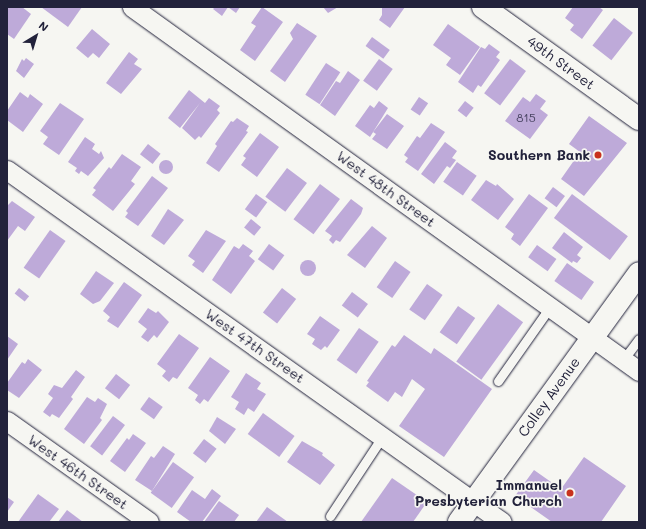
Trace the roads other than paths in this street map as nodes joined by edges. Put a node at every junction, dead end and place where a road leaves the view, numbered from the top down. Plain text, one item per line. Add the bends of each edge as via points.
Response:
1 (132, 7) edge
2 (483, 7) edge
3 (639, 118) edge
4 (7, 170) edge
5 (639, 273) edge
6 (550, 307) junction
7 (592, 337) junction
8 (639, 338) edge
9 (623, 360) junction
10 (639, 371) edge
11 (498, 381) dead end
12 (7, 421) edge
13 (382, 437) junction
14 (474, 502) junction
15 (330, 516) dead end
16 (149, 522) edge
17 (459, 522) edge
18 (502, 522) edge

1 - 6 street, West 48th Street
2 - 3 main road, 49th Street
4 - 13 street, West 47th Street
5 - 7 main road, Colley Avenue
6 - 7 street, West 48th Street
6 - 11 lane
7 - 9 street, West 48th Street
7 - 14 main road, Colley Avenue
8 - 9 lane
9 - 10 street, West 48th Street
12 - 16 street, West 46th Street
13 - 14 street, West 47th Street
13 - 15 lane
14 - 17 main road, Colley Avenue
14 - 18 street, West 47th Street

